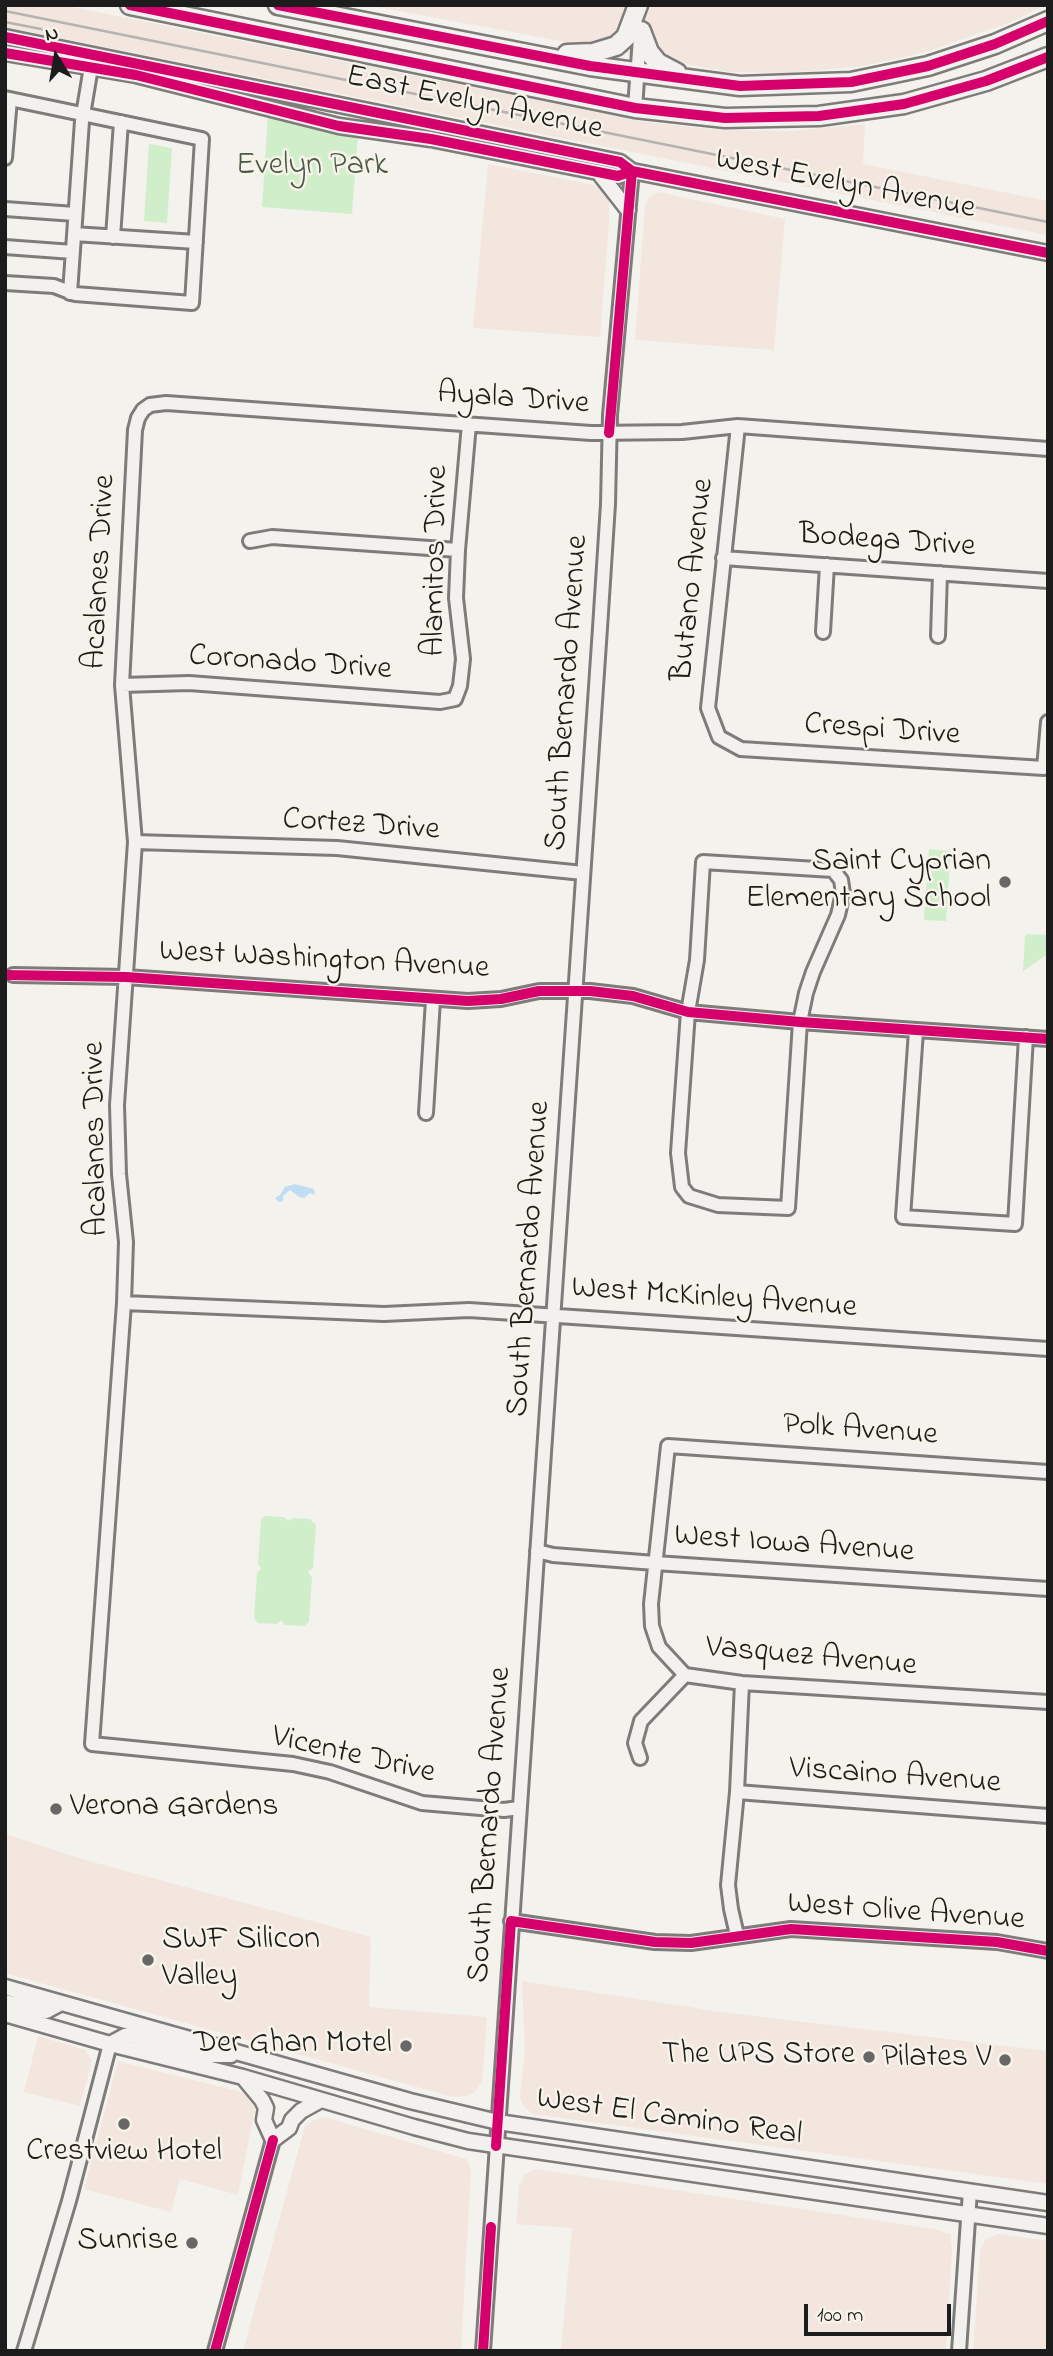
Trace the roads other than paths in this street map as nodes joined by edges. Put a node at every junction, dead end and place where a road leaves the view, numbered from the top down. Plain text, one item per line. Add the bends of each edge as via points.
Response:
1 (130, 5) edge
2 (278, 5) edge
3 (639, 5) edge
4 (1048, 21) edge
5 (640, 31) junction
6 (5, 37) edge
7 (5, 53) edge
8 (528, 54) junction
9 (1048, 57) edge
10 (91, 67) junction
11 (638, 73) junction
12 (200, 76) junction
13 (714, 83) junction
14 (228, 96) junction
15 (8, 98) edge
16 (336, 104) junction
17 (635, 108) junction
18 (83, 113) junction
19 (121, 122) junction
20 (5, 158) edge
21 (632, 171) junction
22 (599, 173) junction
23 (5, 209) edge
24 (628, 211) junction
25 (75, 214) junction
26 (74, 234) junction
27 (113, 236) junction
28 (196, 242) junction
29 (5, 247) edge
30 (72, 252) junction
31 (1048, 253) edge
32 (5, 283) edge
33 (70, 293) junction
34 (143, 410) joint
35 (469, 424) junction
36 (738, 426) junction
37 (609, 433) junction
38 (1048, 449) edge
39 (250, 541) dead end
40 (458, 550) junction
41 (723, 558) junction
42 (827, 565) junction
43 (940, 573) junction
44 (1048, 581) edge
45 (823, 632) dead end
46 (938, 636) dead end
47 (122, 685) junction
48 (455, 699) joint
49 (1048, 722) edge
50 (719, 737) joint
51 (135, 842) junction
52 (583, 873) junction
53 (13, 975) dead end
54 (126, 977) junction
55 (576, 991) junction
56 (433, 1000) junction
57 (688, 1012) junction
58 (800, 1022) junction
59 (916, 1031) junction
60 (1026, 1037) junction
61 (1048, 1039) edge
62 (426, 1113) dead end
63 (124, 1303) junction
64 (553, 1316) junction
65 (1048, 1349) edge
66 (668, 1446) joint
67 (1048, 1472) edge
68 (537, 1551) junction
69 (655, 1563) junction
70 (1048, 1589) edge
71 (685, 1675) junction
72 (742, 1683) junction
73 (1048, 1702) edge
74 (92, 1744) joint
75 (640, 1758) dead end
76 (737, 1792) junction
77 (519, 1808) junction
78 (1048, 1816) edge
79 (511, 1921) junction
80 (737, 1935) junction
81 (1048, 1951) edge
82 (5, 1987) edge
83 (5, 2002) edge
84 (61, 2003) junction
85 (5, 2014) edge
86 (110, 2044) junction
87 (250, 2056) junction
88 (243, 2077) junction
89 (321, 2100) junction
90 (498, 2122) junction
91 (273, 2140) junction
92 (496, 2146) junction
93 (970, 2191) junction
94 (1048, 2203) edge
95 (968, 2215) junction
96 (1048, 2226) edge
97 (24, 2351) edge
98 (215, 2351) edge
99 (483, 2351) edge
100 (959, 2351) edge

1 - 17 highway
2 - 8 highway
3 - 5 street
3 - 8 highway via 625,37 607,51
4 - 13 highway via 928,66 851,82
5 - 11 street
5 - 13 highway via 658,63
6 - 12 main road, East Evelyn Avenue
7 - 10 main road, East Evelyn Avenue
8 - 11 highway
9 - 17 highway via 940,96 858,112 759,119
10 - 14 main road, East Evelyn Avenue
10 - 18 street
11 - 13 highway
11 - 17 street
12 - 14 main road via 221,86
12 - 16 main road, East Evelyn Avenue
14 - 16 main road via 244,92 310,106
14 - 22 main road, East Evelyn Avenue via 339,126 431,139
15 - 18 street
15 - 20 street
16 - 21 main road, East Evelyn Avenue via 620,162
18 - 19 street
18 - 25 street
19 - 27 street
19 - 28 street via 202,139
21 - 22 main road, East Evelyn Avenue via 618,176
21 - 24 street, South Bernardo Avenue
21 - 31 main road, West Evelyn Avenue
22 - 24 main road
23 - 25 street
24 - 37 street, South Bernardo Avenue
25 - 26 street
26 - 27 street
26 - 30 street
27 - 28 street
28 - 33 street via 192,303
29 - 30 street
30 - 33 street
32 - 33 street via 54,286
34 - 35 street, Ayala Drive via 166,403
34 - 47 street, Acalanes Drive via 135,430
35 - 37 street, Ayala Drive
35 - 40 street, Alamitos Drive
36 - 37 street, Ayala Drive
36 - 38 street, Ayala Drive
36 - 41 street, Butano Avenue
37 - 52 street, South Bernardo Avenue
39 - 40 street via 272,537
40 - 48 street, Alamitos Drive via 456,598 463,659
41 - 42 street, Bodega Drive
41 - 50 street, Butano Avenue via 708,708
42 - 43 street, Bodega Drive
42 - 45 street
43 - 44 street, Bodega Drive
43 - 46 street
47 - 48 street, Coronado Drive via 189,683 440,702
47 - 51 street, Acalanes Drive
49 - 50 street, Crespi Drive via 1044,768 741,749
51 - 52 street, Cortez Drive via 337,848
51 - 54 street, Acalanes Drive
52 - 55 street, South Bernardo Avenue
53 - 54 street, West Washington Avenue
54 - 56 street, West Washington Avenue
54 - 63 street, Acalanes Drive via 117,1105 126,1242
55 - 56 street, West Washington Avenue
55 - 57 street, West Washington Avenue via 633,996
55 - 64 street, South Bernardo Avenue
56 - 62 street
57 - 58 street, West Washington Avenue
57 - 58 street via 704,862 833,870 843,893 809,983
57 - 58 street via 678,1153 682,1187 689,1196 718,1205 788,1209
58 - 59 street, West Washington Avenue
59 - 60 street, West Washington Avenue
59 - 60 street via 903,1217 1015,1224
60 - 61 street, West Washington Avenue
63 - 64 street, West McKinley Avenue
63 - 74 street, Acalanes Drive
64 - 65 street, West McKinley Avenue
64 - 68 street, South Bernardo Avenue
66 - 67 street, Polk Avenue
66 - 69 street, Vasquez Avenue
68 - 69 street, West Iowa Avenue
68 - 77 street, South Bernardo Avenue
69 - 70 street, West Iowa Avenue
69 - 71 street, Vasquez Avenue via 652,1626 659,1647
71 - 72 street, Vasquez Avenue
71 - 75 street via 641,1721 635,1743
72 - 73 street, Vasquez Avenue
72 - 76 street
74 - 77 street, Vicente Drive via 293,1764 422,1802
76 - 78 street, Viscaino Avenue
76 - 80 street via 728,1885
77 - 79 street, South Bernardo Avenue
79 - 80 street, West Olive Avenue via 655,1942 691,1943
79 - 90 street, South Bernardo Avenue
80 - 81 street, West Olive Avenue via 791,1929 996,1942
82 - 84 main road, West El Camino Real
83 - 84 main road via 46,2011
84 - 87 main road, West El Camino Real
85 - 86 main road, West El Camino Real
86 - 87 main road via 132,2035 209,2055
86 - 88 main road, West El Camino Real
86 - 97 street
87 - 90 main road, West El Camino Real
88 - 89 main road, West El Camino Real
88 - 91 main road via 266,2108 264,2120
89 - 91 main road via 301,2111
89 - 92 main road, West El Camino Real
90 - 92 street, South Bernardo Avenue
90 - 93 main road, West El Camino Real
91 - 98 street
92 - 95 main road, West El Camino Real
92 - 99 street, South Bernardo Avenue
93 - 94 main road, West El Camino Real
93 - 95 street
95 - 96 main road, West El Camino Real
95 - 100 street

